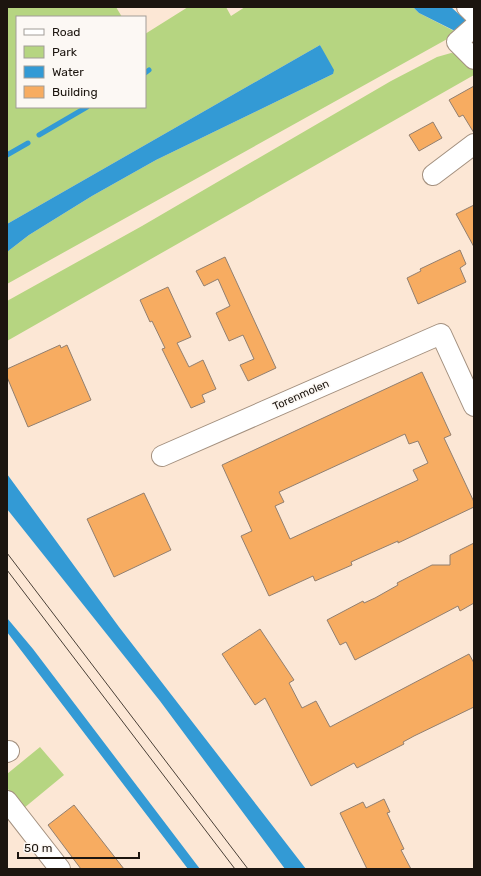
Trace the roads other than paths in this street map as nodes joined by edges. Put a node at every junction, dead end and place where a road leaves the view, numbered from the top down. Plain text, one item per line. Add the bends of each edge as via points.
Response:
1 (467, 7) edge
2 (474, 14) edge
3 (465, 35) edge
4 (474, 60) edge
5 (474, 144) edge
6 (433, 175) dead end
7 (474, 406) edge
8 (162, 456) dead end
9 (7, 801) edge
10 (60, 869) edge

1 - 2 street
3 - 4 street
5 - 6 street
7 - 8 street, Torenmolen via 441,334
9 - 10 street

